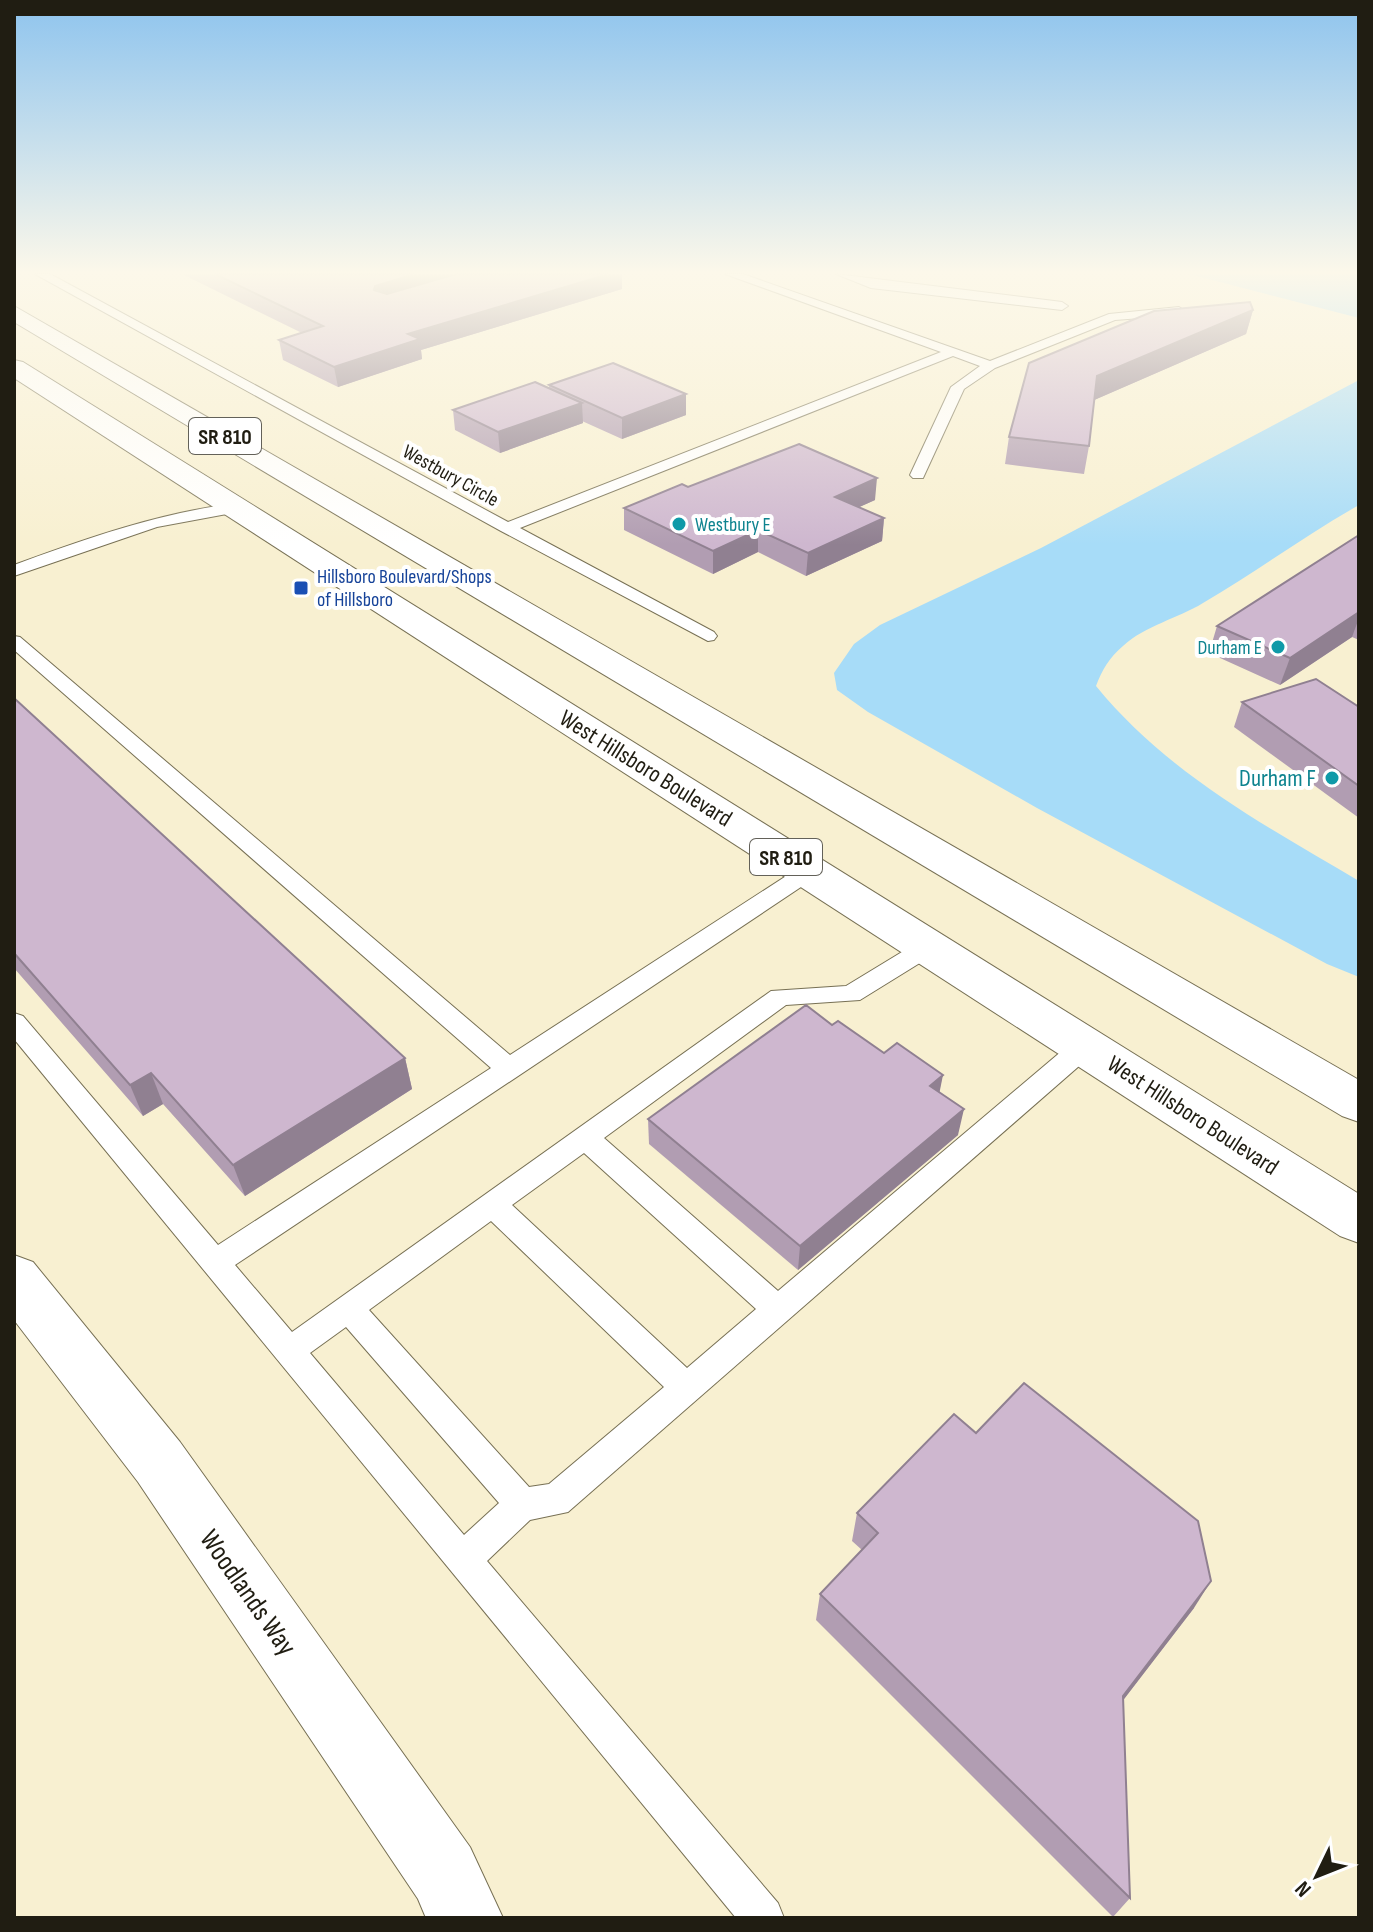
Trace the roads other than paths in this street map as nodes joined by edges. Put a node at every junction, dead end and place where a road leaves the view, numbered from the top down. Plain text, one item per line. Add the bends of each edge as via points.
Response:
1 (82, 364) edge
2 (206, 364) edge
3 (921, 364) edge
4 (990, 365) edge
5 (14, 367) edge
6 (170, 466) junction
7 (918, 475) dead end
8 (247, 489) junction
9 (507, 528) junction
10 (14, 553) edge
11 (14, 571) edge
12 (708, 636) dead end
13 (14, 641) edge
14 (808, 872) junction
15 (928, 947) junction
16 (14, 1022) edge
17 (1085, 1046) junction
18 (509, 1069) junction
19 (1359, 1103) edge
20 (586, 1138) junction
21 (492, 1204) junction
22 (1359, 1221) edge
23 (215, 1262) junction
24 (14, 1278) edge
25 (348, 1308) junction
26 (778, 1310) junction
27 (289, 1351) junction
28 (687, 1389) junction
29 (522, 1504) junction
30 (463, 1560) junction
31 (465, 1918) edge
32 (763, 1918) edge

1 - 8 main road, West Hillsboro Boulevard / SR 810
2 - 9 lane, Westbury Circle
3 - 9 lane, Westbury Circle
4 - 7 lane via 958,387
5 - 6 main road, West Hillsboro Boulevard / SR 810
6 - 8 main road, West Hillsboro Boulevard / SR 810
6 - 8 main road via 223,469
8 - 10 lane via 122,517
8 - 11 lane via 194,512
8 - 14 main road, West Hillsboro Boulevard / SR 810
8 - 19 main road via 338,503
9 - 12 lane
13 - 18 lane
14 - 15 main road, West Hillsboro Boulevard / SR 810
14 - 18 lane
15 - 17 main road, West Hillsboro Boulevard / SR 810
15 - 20 lane via 851,994 780,997
16 - 23 lane
17 - 22 main road, West Hillsboro Boulevard / SR 810
17 - 26 lane
18 - 23 lane
20 - 21 lane
20 - 26 lane
21 - 25 lane
21 - 28 lane
23 - 27 lane
24 - 31 main road, Woodlands Way via 159,1462 444,1873
25 - 27 lane
25 - 29 lane
26 - 28 lane
27 - 30 lane
28 - 29 lane via 556,1500
29 - 30 lane
30 - 32 lane

